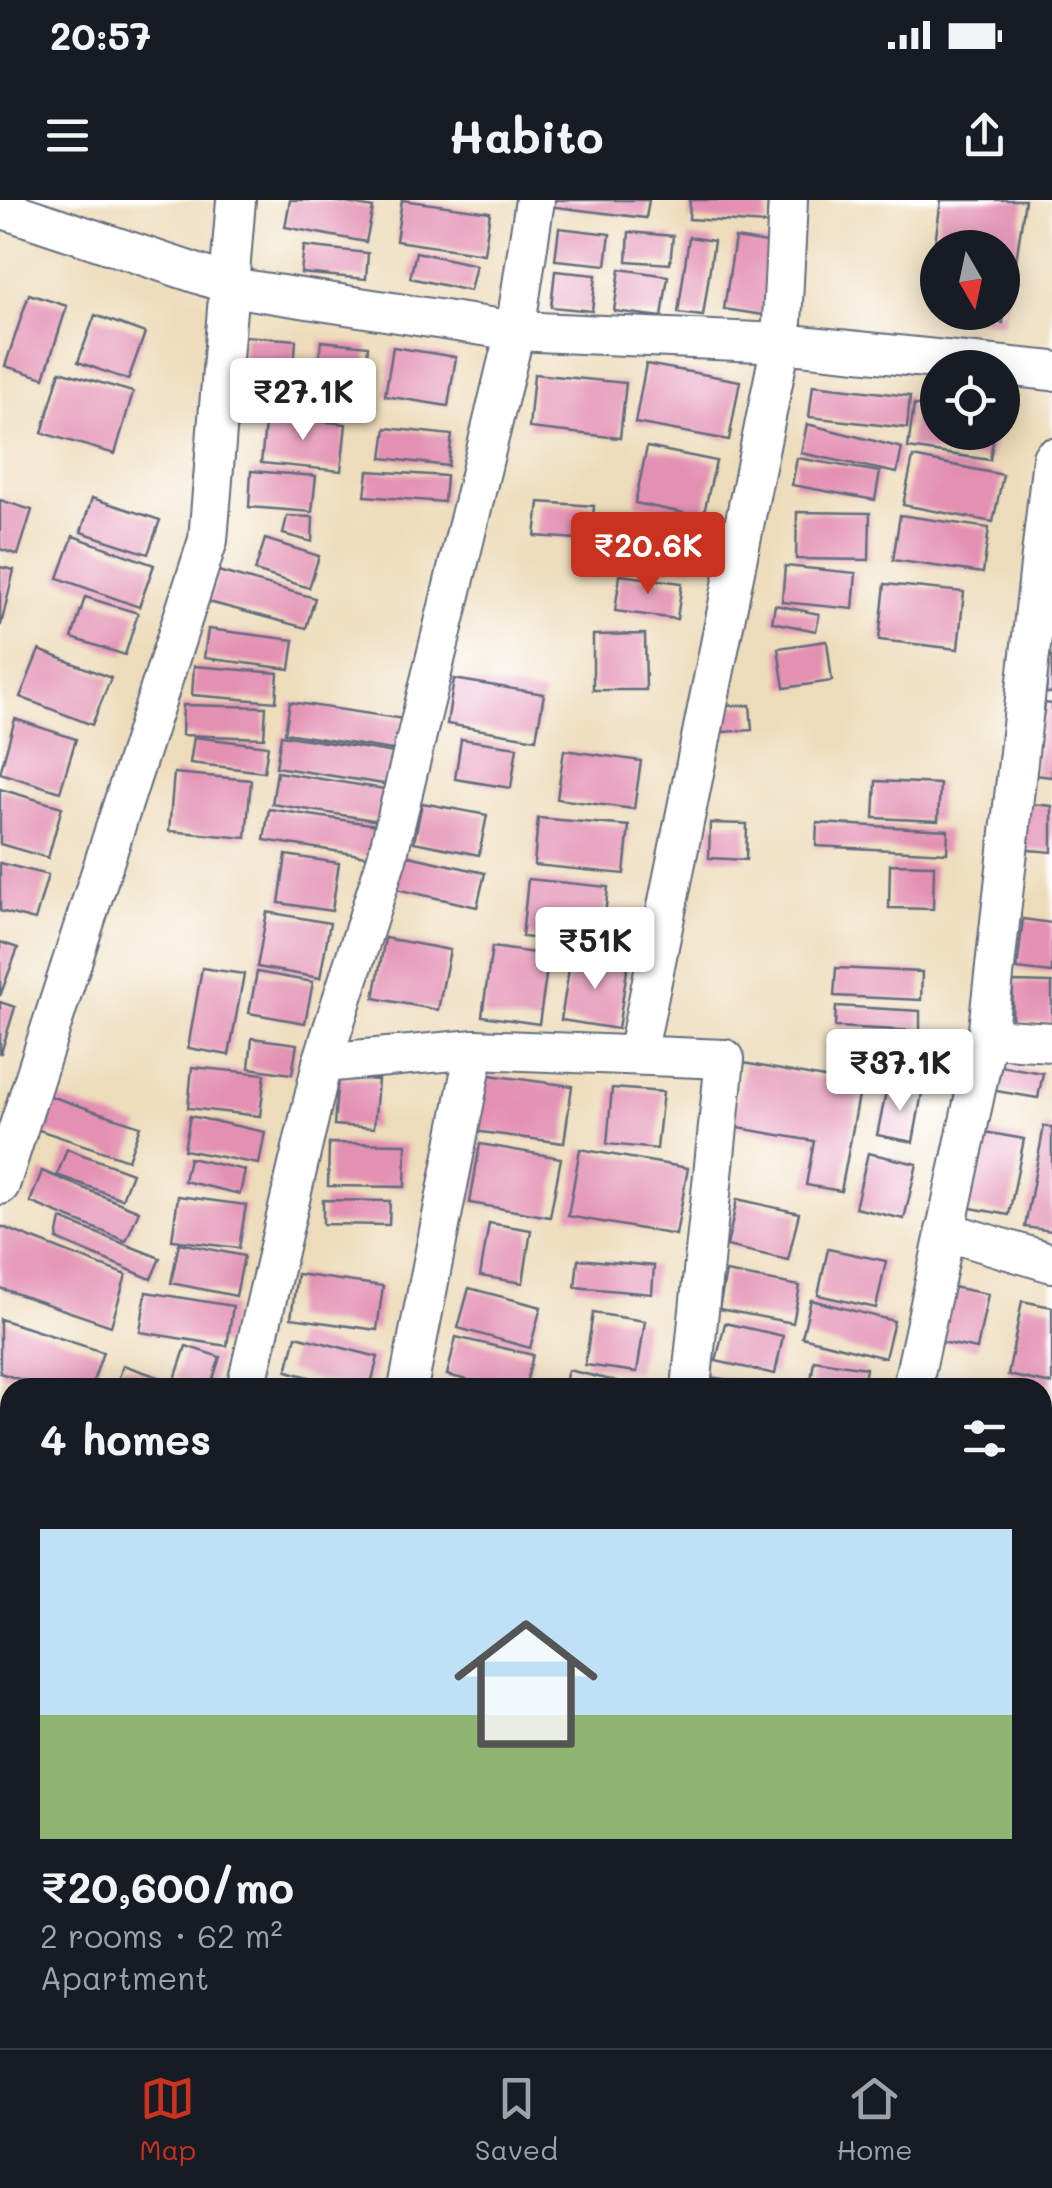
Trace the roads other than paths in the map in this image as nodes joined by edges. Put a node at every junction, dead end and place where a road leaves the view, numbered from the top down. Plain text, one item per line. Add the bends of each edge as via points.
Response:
1 (236, 200) edge
2 (535, 200) edge
3 (788, 200) edge
4 (0, 208) edge
5 (228, 283) junction
6 (515, 332) junction
7 (782, 343) junction
8 (1052, 371) edge
9 (1052, 458) edge
10 (987, 1038) junction
11 (1052, 1042) edge
12 (475, 1050) junction
13 (637, 1055) junction
14 (322, 1063) junction
15 (0, 1185) edge
16 (945, 1231) junction
17 (1052, 1263) edge
18 (248, 1378) edge
19 (410, 1378) edge
20 (691, 1378) edge
21 (914, 1378) edge

1 - 5 street
2 - 6 street
3 - 7 street
4 - 5 street
5 - 6 street
5 - 15 street via 208,540
6 - 7 street
6 - 14 street via 387,858
7 - 8 street
7 - 13 street
9 - 10 street
10 - 11 street
10 - 16 street
12 - 13 street
12 - 14 street
12 - 19 street
13 - 20 street via 725,1059
14 - 18 street
16 - 17 street
16 - 21 street

